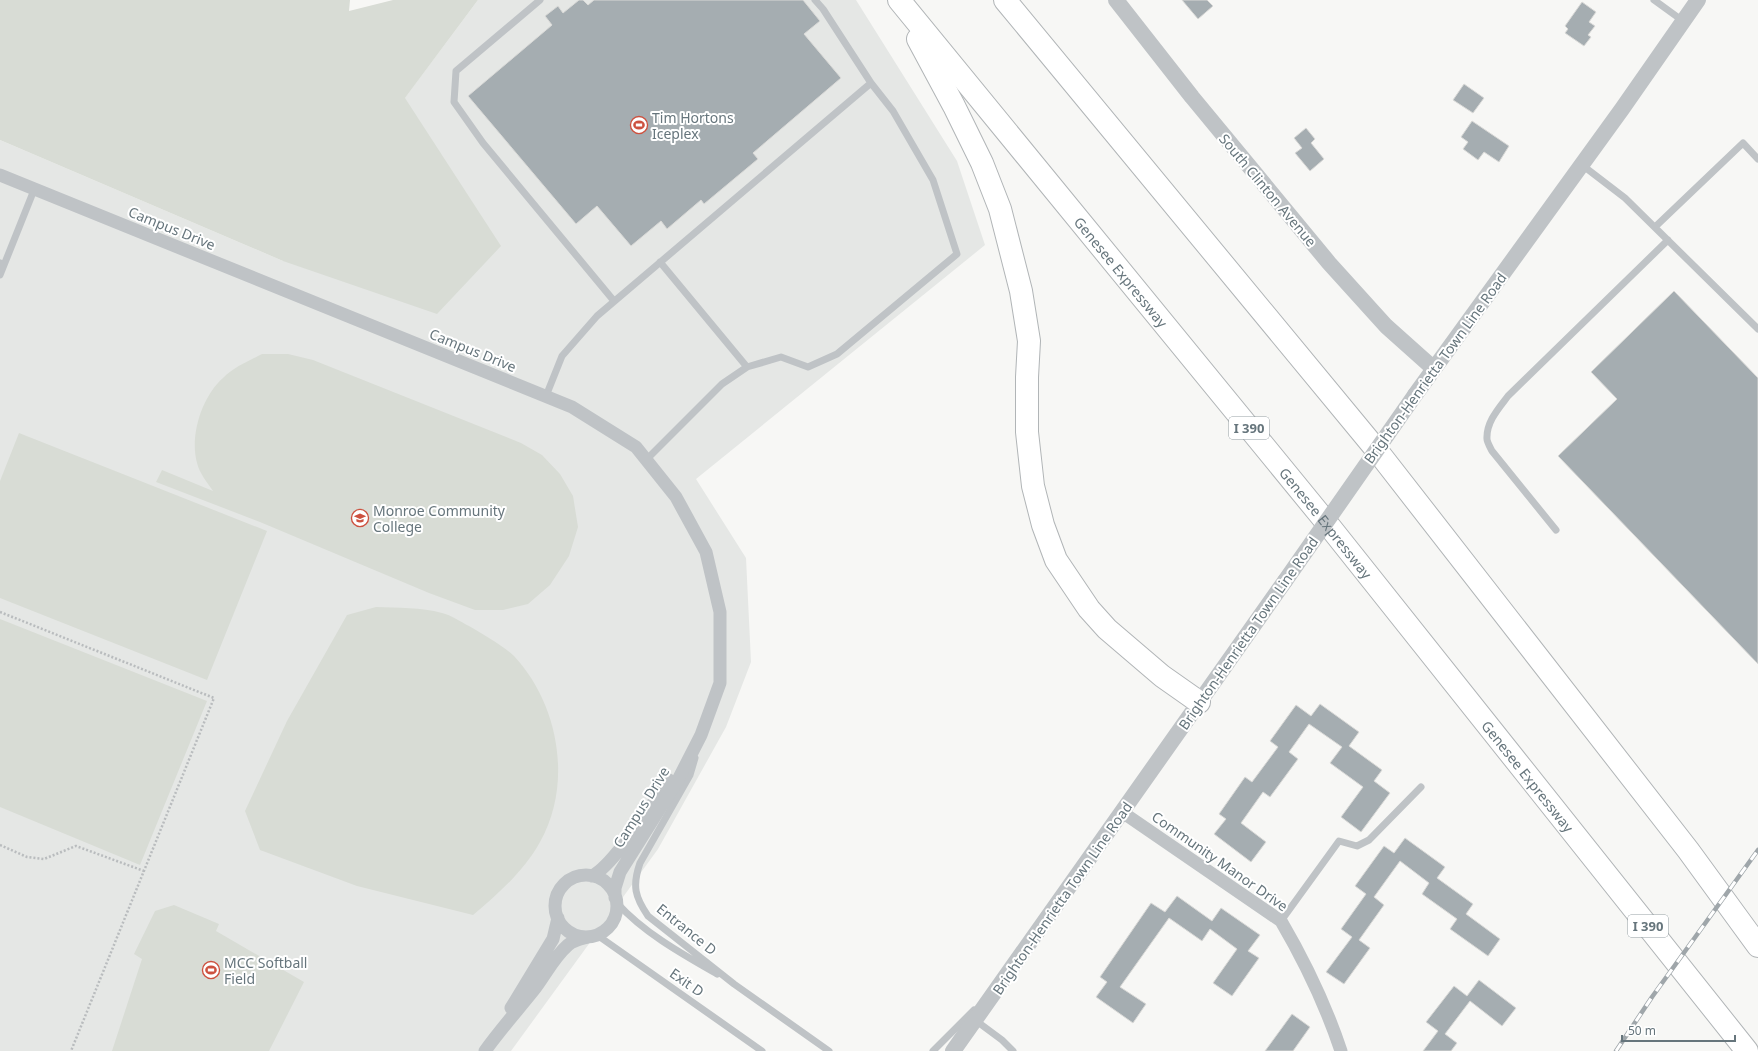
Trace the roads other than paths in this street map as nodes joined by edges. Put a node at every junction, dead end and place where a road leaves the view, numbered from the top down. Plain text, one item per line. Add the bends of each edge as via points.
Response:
1 (540, 0) edge
2 (815, 0) edge
3 (894, 0) edge
4 (899, 0) edge
5 (1005, 0) edge
6 (1116, 0) edge
7 (1654, 0) edge
8 (1698, 0) edge
9 (1683, 21) junction
10 (871, 83) junction
11 (1758, 158) edge
12 (1582, 165) junction
13 (0, 176) edge
14 (34, 190) junction
15 (1655, 227) junction
16 (1668, 240) junction
17 (660, 262) junction
18 (2, 264) edge
19 (0, 275) edge
20 (614, 301) junction
21 (1758, 329) edge
22 (747, 367) junction
23 (1433, 368) junction
24 (546, 396) junction
25 (646, 460) junction
26 (1556, 530) dead end
27 (1199, 702) junction
28 (701, 735) junction
29 (1421, 788) dead end
30 (1122, 812) junction
31 (1688, 850) junction
32 (592, 876) junction
33 (616, 900) junction
34 (558, 918) junction
35 (1281, 921) junction
36 (1758, 923) edge
37 (593, 936) junction
38 (1758, 946) edge
39 (734, 984) junction
40 (1701, 992) junction
41 (972, 1018) junction
42 (500, 1030) junction
43 (485, 1051) edge
44 (762, 1051) edge
45 (829, 1051) edge
46 (933, 1051) edge
47 (953, 1051) edge
48 (1013, 1051) edge
49 (1341, 1051) edge
50 (1735, 1051) edge
51 (1747, 1051) edge

1 - 20 lane via 456,71 454,102 483,143
2 - 10 lane
3 - 27 highway via 954,106 982,163 1000,209 1021,290 1029,341 1027,432 1033,486 1043,525 1056,560 1089,609 1107,629 1162,676
4 - 40 highway, Genesee Expressway / I 390 via 1322,517
5 - 31 highway via 1375,448
6 - 23 street, South Clinton Avenue via 1329,263 1386,326
7 - 9 lane
8 - 9 street, Brighton-Henrietta Town Line Road
9 - 12 street, Brighton-Henrietta Town Line Road
10 - 17 lane
10 - 22 lane via 893,111 933,180 957,254 837,354 808,367 781,357
11 - 15 lane via 1743,143
12 - 15 lane via 1625,198
12 - 23 street, Brighton-Henrietta Town Line Road
13 - 14 street, Campus Drive
14 - 18 lane
14 - 24 street, Campus Drive
15 - 16 lane
16 - 21 lane
16 - 26 lane via 1508,396 1489,426 1487,439 1492,451
17 - 20 lane
17 - 22 lane
18 - 19 lane
20 - 24 lane via 597,316 562,356
22 - 25 lane via 722,384
23 - 27 street, Brighton-Henrietta Town Line Road, bridge
24 - 25 street, Campus Drive via 572,407 636,447
25 - 28 street, Campus Drive via 676,497 706,552 720,612 720,683
27 - 30 street, Brighton-Henrietta Town Line Road
28 - 32 street, Campus Drive via 623,844 599,872
28 - 33 street, Campus Drive via 679,778 620,872 615,888
28 - 39 lane, Entrance D via 690,775 640,863 635,878 636,890 638,902 648,916
29 - 35 lane via 1370,840 1357,846 1339,841
30 - 35 street, Community Manor Drive
30 - 41 street, Brighton-Henrietta Town Line Road via 1004,980
31 - 36 highway
31 - 38 highway
32 - 33 street via 602,879 609,886
32 - 34 street via 572,879 564,885 555,904
33 - 37 street via 616,913 612,922 606,930
33 - 39 lane, Entrance D via 626,913 643,927
34 - 37 street via 568,931 577,936
34 - 42 street via 553,939 519,993
35 - 49 street, Community Manor Drive via 1330,1020
37 - 42 street via 576,940 563,950
37 - 44 lane, Exit D
39 - 45 lane, Entrance D
40 - 50 highway
40 - 51 highway, Genesee Expressway / I 390
41 - 46 lane
41 - 47 street, Brighton-Henrietta Town Line Road
41 - 48 lane
42 - 43 street

